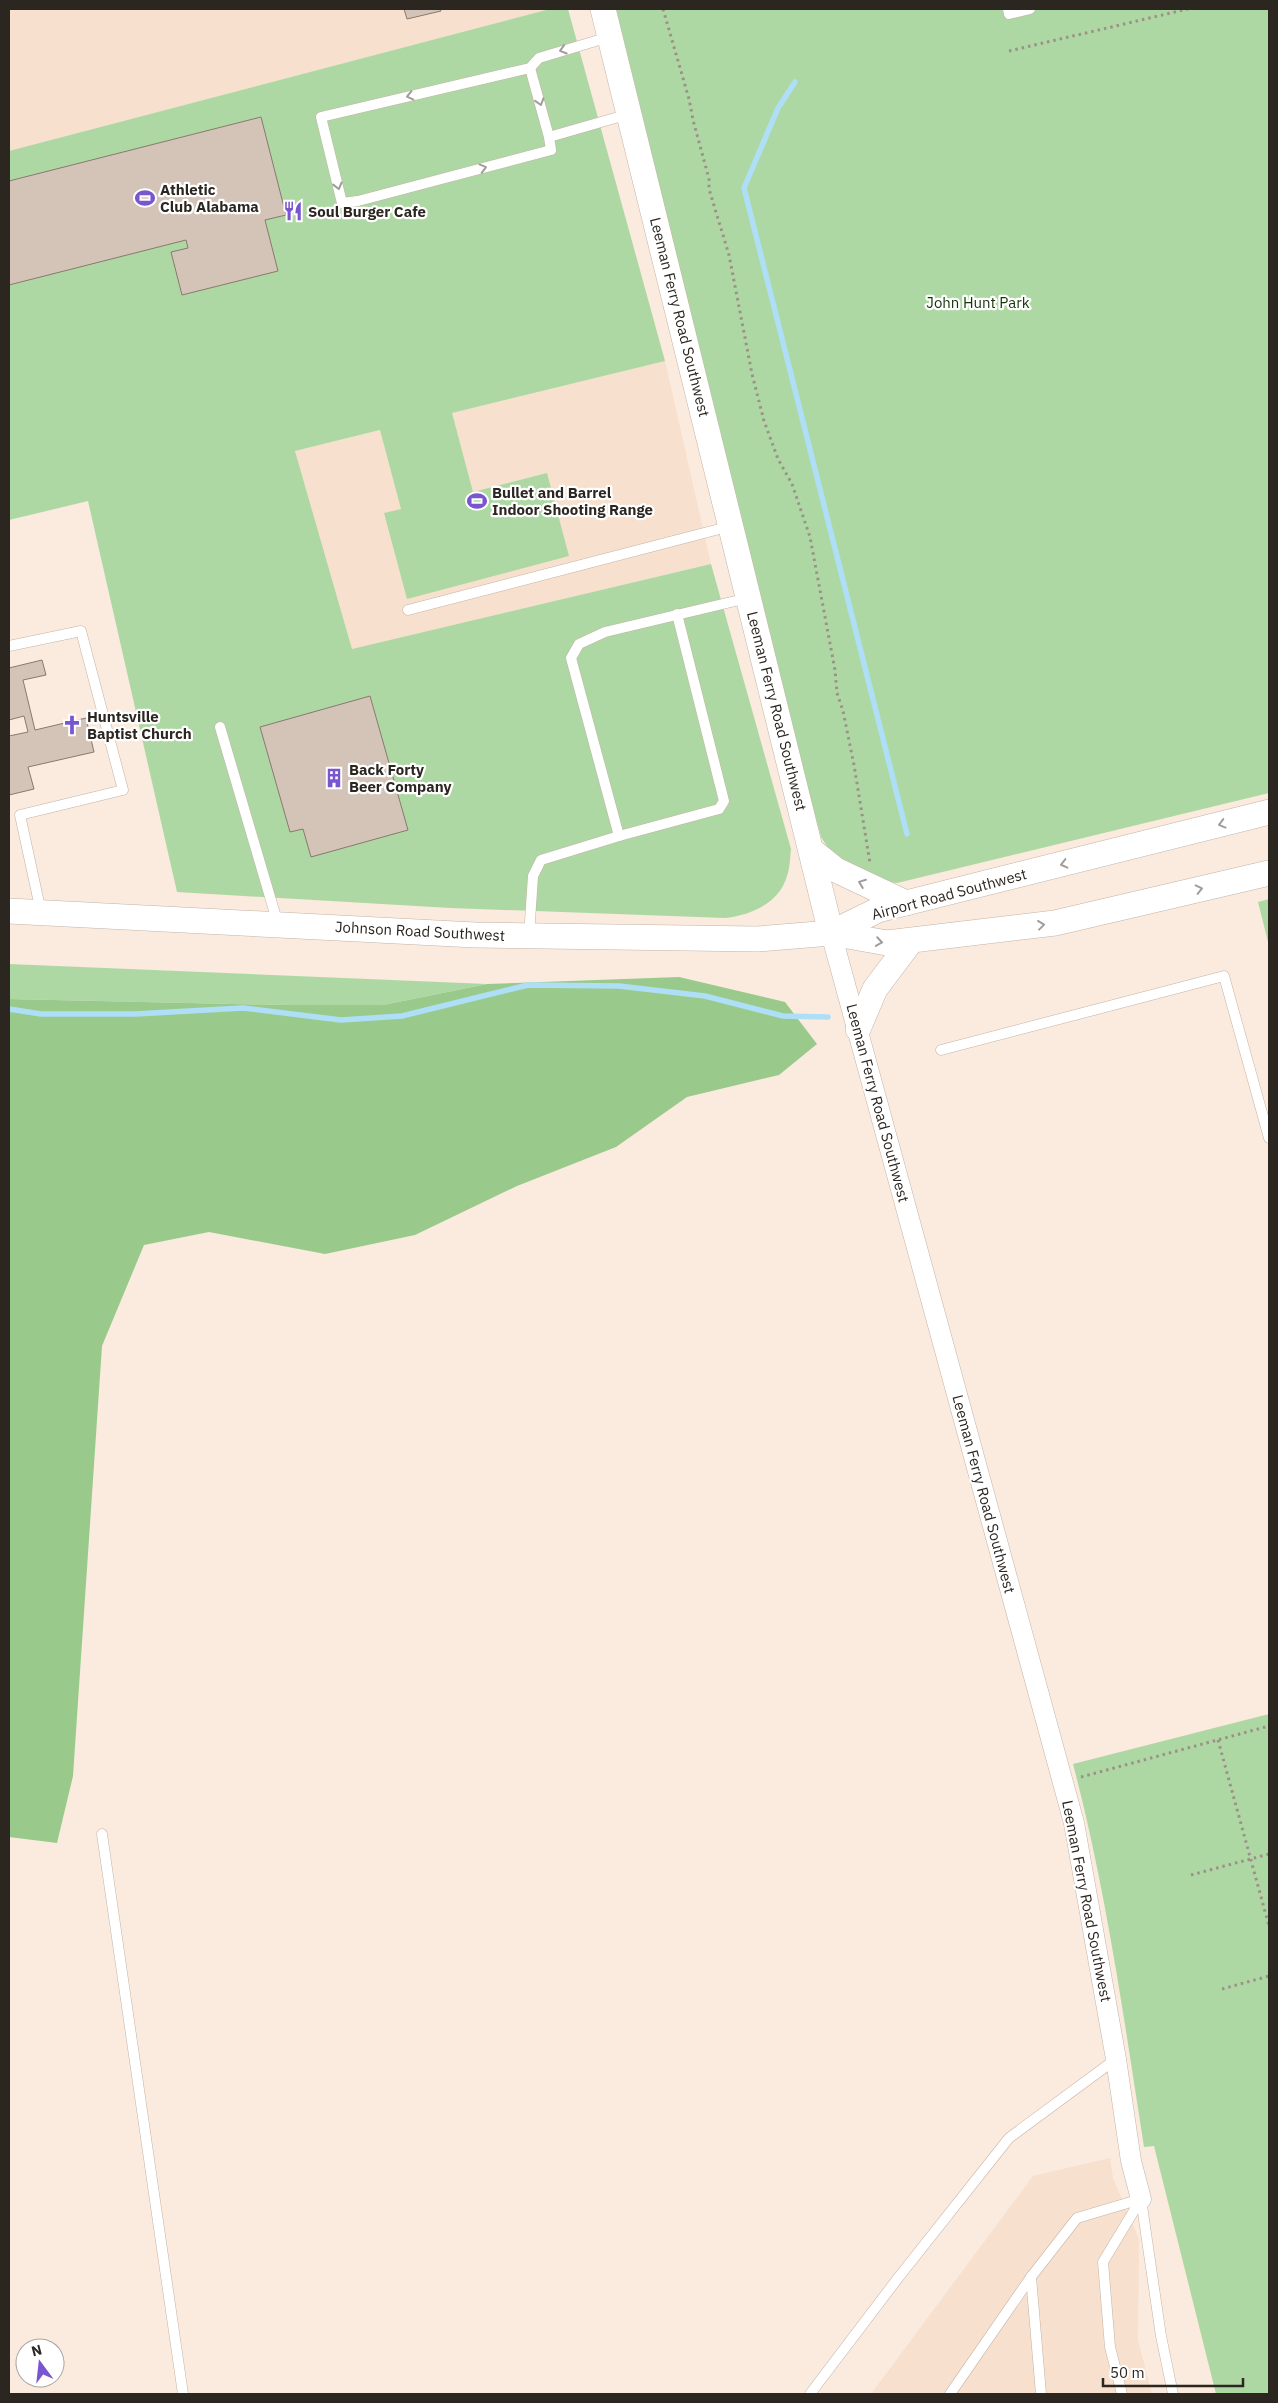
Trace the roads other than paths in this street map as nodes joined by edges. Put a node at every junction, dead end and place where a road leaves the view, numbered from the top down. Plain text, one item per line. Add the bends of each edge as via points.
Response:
1 (603, 9) edge
2 (1008, 9) edge
3 (1030, 9) edge
4 (610, 36) junction
5 (530, 68) junction
6 (630, 114) junction
7 (549, 137) junction
8 (732, 526) junction
9 (749, 598) junction
10 (408, 610) dead end
11 (677, 614) junction
12 (9, 646) edge
13 (220, 726) dead end
14 (1269, 812) edge
15 (618, 836) junction
16 (811, 850) junction
17 (1269, 873) edge
18 (906, 903) junction
19 (9, 911) edge
20 (41, 912) junction
21 (278, 924) junction
22 (832, 933) junction
23 (529, 936) junction
24 (911, 941) junction
25 (858, 1030) junction
26 (941, 1050) dead end
27 (1269, 1138) edge
28 (102, 1834) dead end
29 (1116, 2059) junction
30 (1141, 2199) junction
31 (1031, 2277) junction
32 (183, 2394) edge
33 (810, 2394) edge
34 (950, 2394) edge
35 (1041, 2394) edge
36 (1122, 2394) edge
37 (1173, 2394) edge

1 - 4 street, Leeman Ferry Road Southwest
2 - 3 lane via 1009,14
4 -> 5 lane via 539,58
4 - 6 street, Leeman Ferry Road Southwest
5 -> 7 lane
5 -> 7 lane via 321,117 342,202 358,201 551,150
6 - 7 lane
6 - 8 street, Leeman Ferry Road Southwest
8 - 9 street, Leeman Ferry Road Southwest
8 - 10 lane
9 - 11 lane
9 - 16 street, Leeman Ferry Road Southwest
11 - 15 lane via 605,632 579,644 571,658
11 - 15 lane via 724,801 719,809
12 - 20 lane via 81,632 123,790 20,814
13 - 21 lane
14 -> 18 street, Airport Road Southwest
15 - 23 lane via 541,860 533,876
18 -> 16 street via 836,870
16 - 22 street, Leeman Ferry Road Southwest
24 -> 17 street, Airport Road Southwest via 1056,924
18 - 22 street, Airport Road Southwest via 878,910
19 - 20 street, Johnson Road Southwest
20 - 21 street, Johnson Road Southwest
21 - 23 street, Johnson Road Southwest
22 - 23 street, Johnson Road Southwest via 757,939
22 -> 24 street, Airport Road Southwest via 887,943
22 - 25 street, Leeman Ferry Road Southwest
24 - 25 street via 875,989
25 - 29 street, Leeman Ferry Road Southwest via 1074,1823
26 - 27 lane via 1224,976
28 - 32 lane
29 - 30 street, Leeman Ferry Road Southwest via 1130,2160
29 - 33 lane via 1009,2138
30 - 31 lane via 1077,2218
30 - 36 lane via 1103,2262 1110,2347
30 - 37 lane
31 - 34 lane
31 - 35 lane

